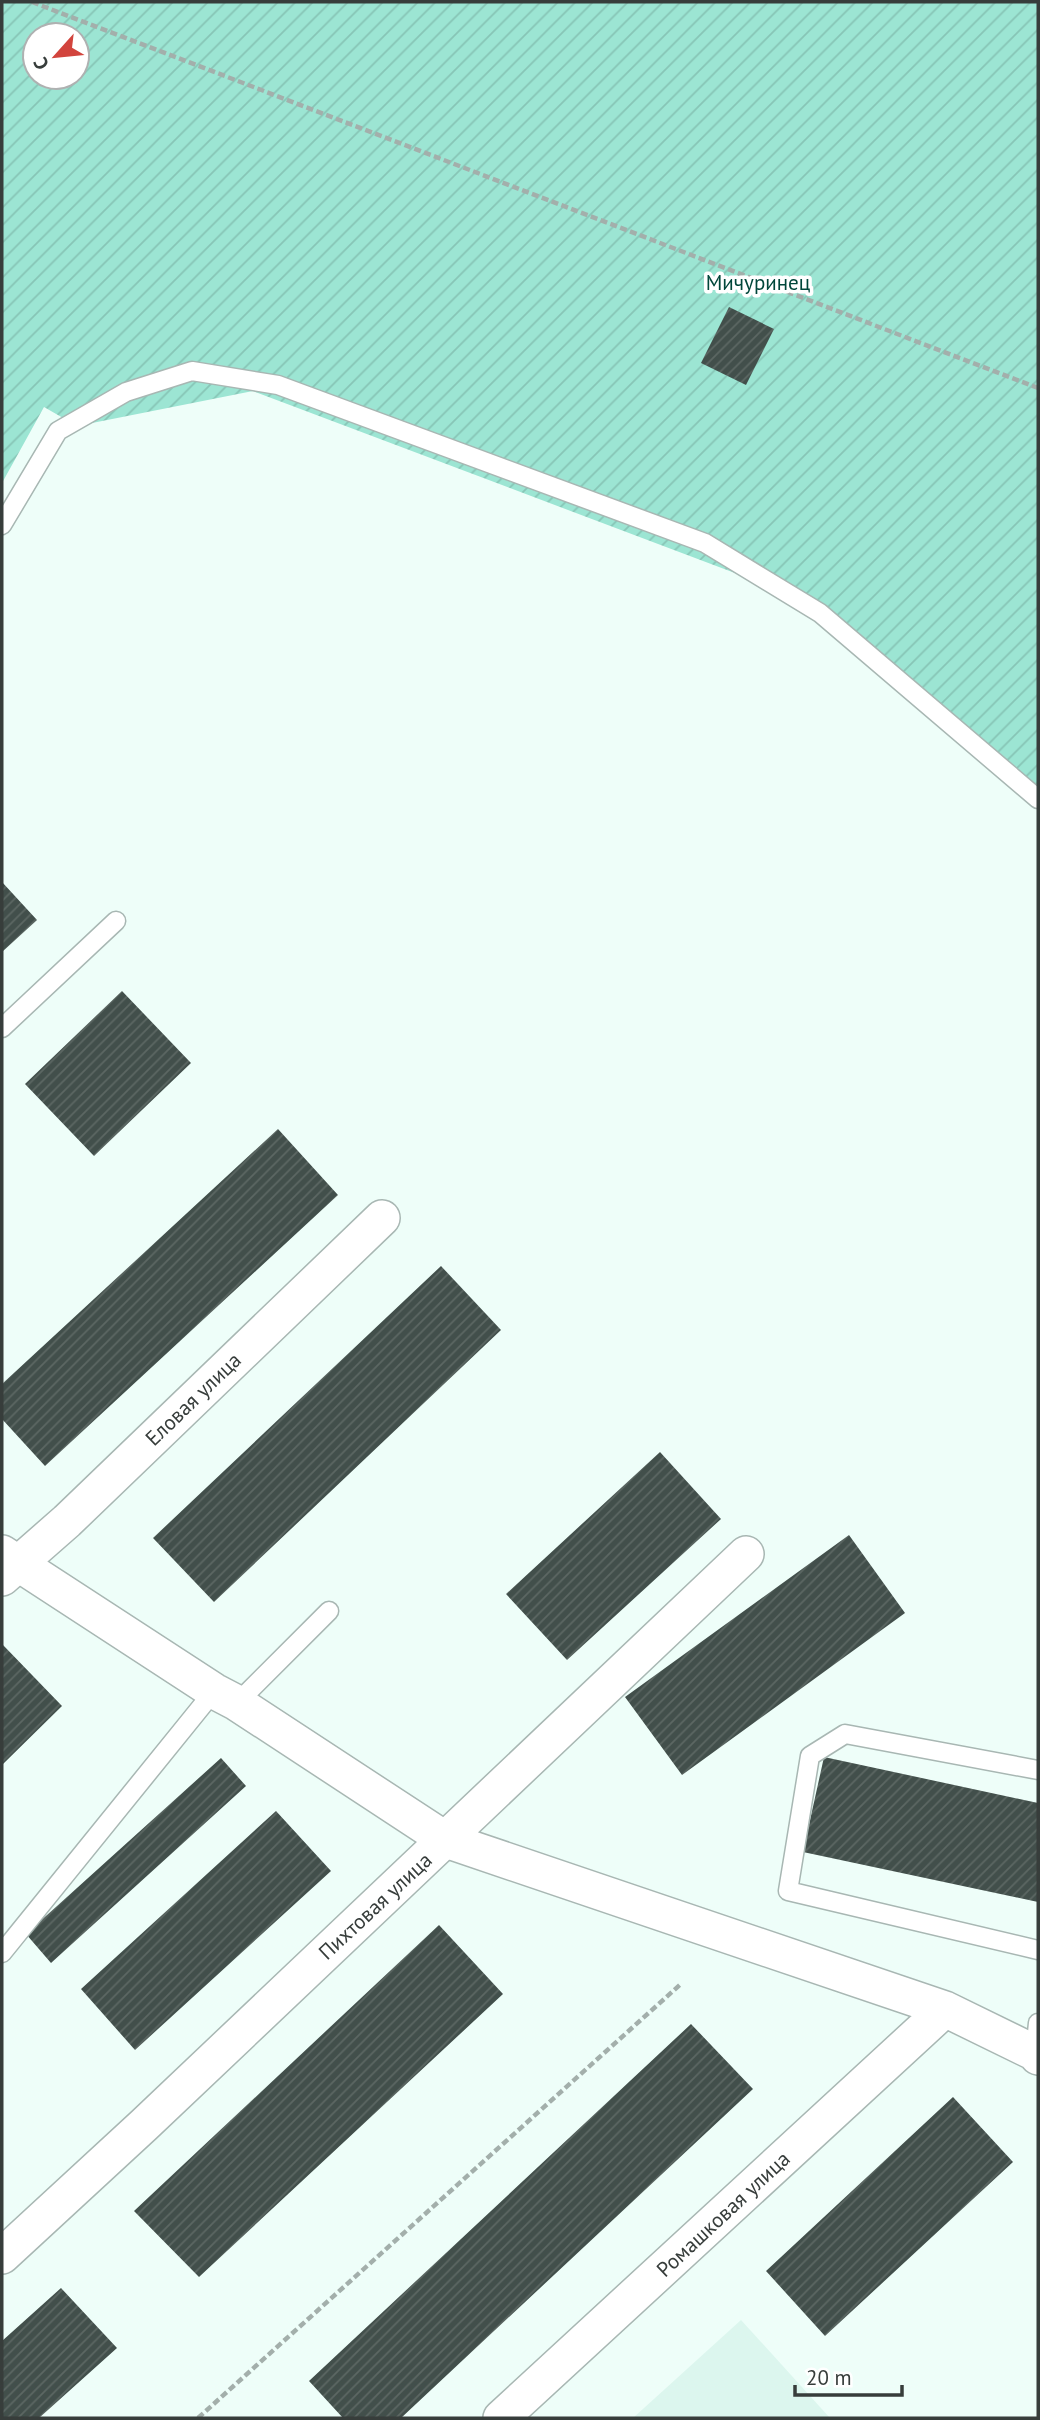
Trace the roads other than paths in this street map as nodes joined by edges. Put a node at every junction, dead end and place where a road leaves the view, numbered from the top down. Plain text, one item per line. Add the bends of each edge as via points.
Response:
1 (2, 525) edge
2 (1038, 799) edge
3 (116, 921) dead end
4 (2, 1028) edge
5 (382, 1218) dead end
6 (746, 1554) dead end
7 (7, 1565) edge
8 (329, 1611) dead end
9 (225, 1697) junction
10 (1038, 1770) edge
11 (446, 1840) junction
12 (1038, 1950) edge
13 (2, 1954) edge
14 (945, 2009) junction
15 (1037, 2044) edge
16 (2, 2256) edge
17 (501, 2418) edge

1 - 2 lane via 58,431 126,392 192,371 278,385 705,542 820,612
3 - 4 lane
5 - 7 street, Еловая улица via 66,1521
6 - 11 street, Пихтовая улица
7 - 9 street
8 - 9 lane
9 - 11 street
9 - 13 lane
10 - 12 lane via 845,1734 810,1756 788,1891
11 - 14 street
11 - 16 street, Пихтовая улица
14 - 15 street
14 - 17 street, Ромашковая улица

